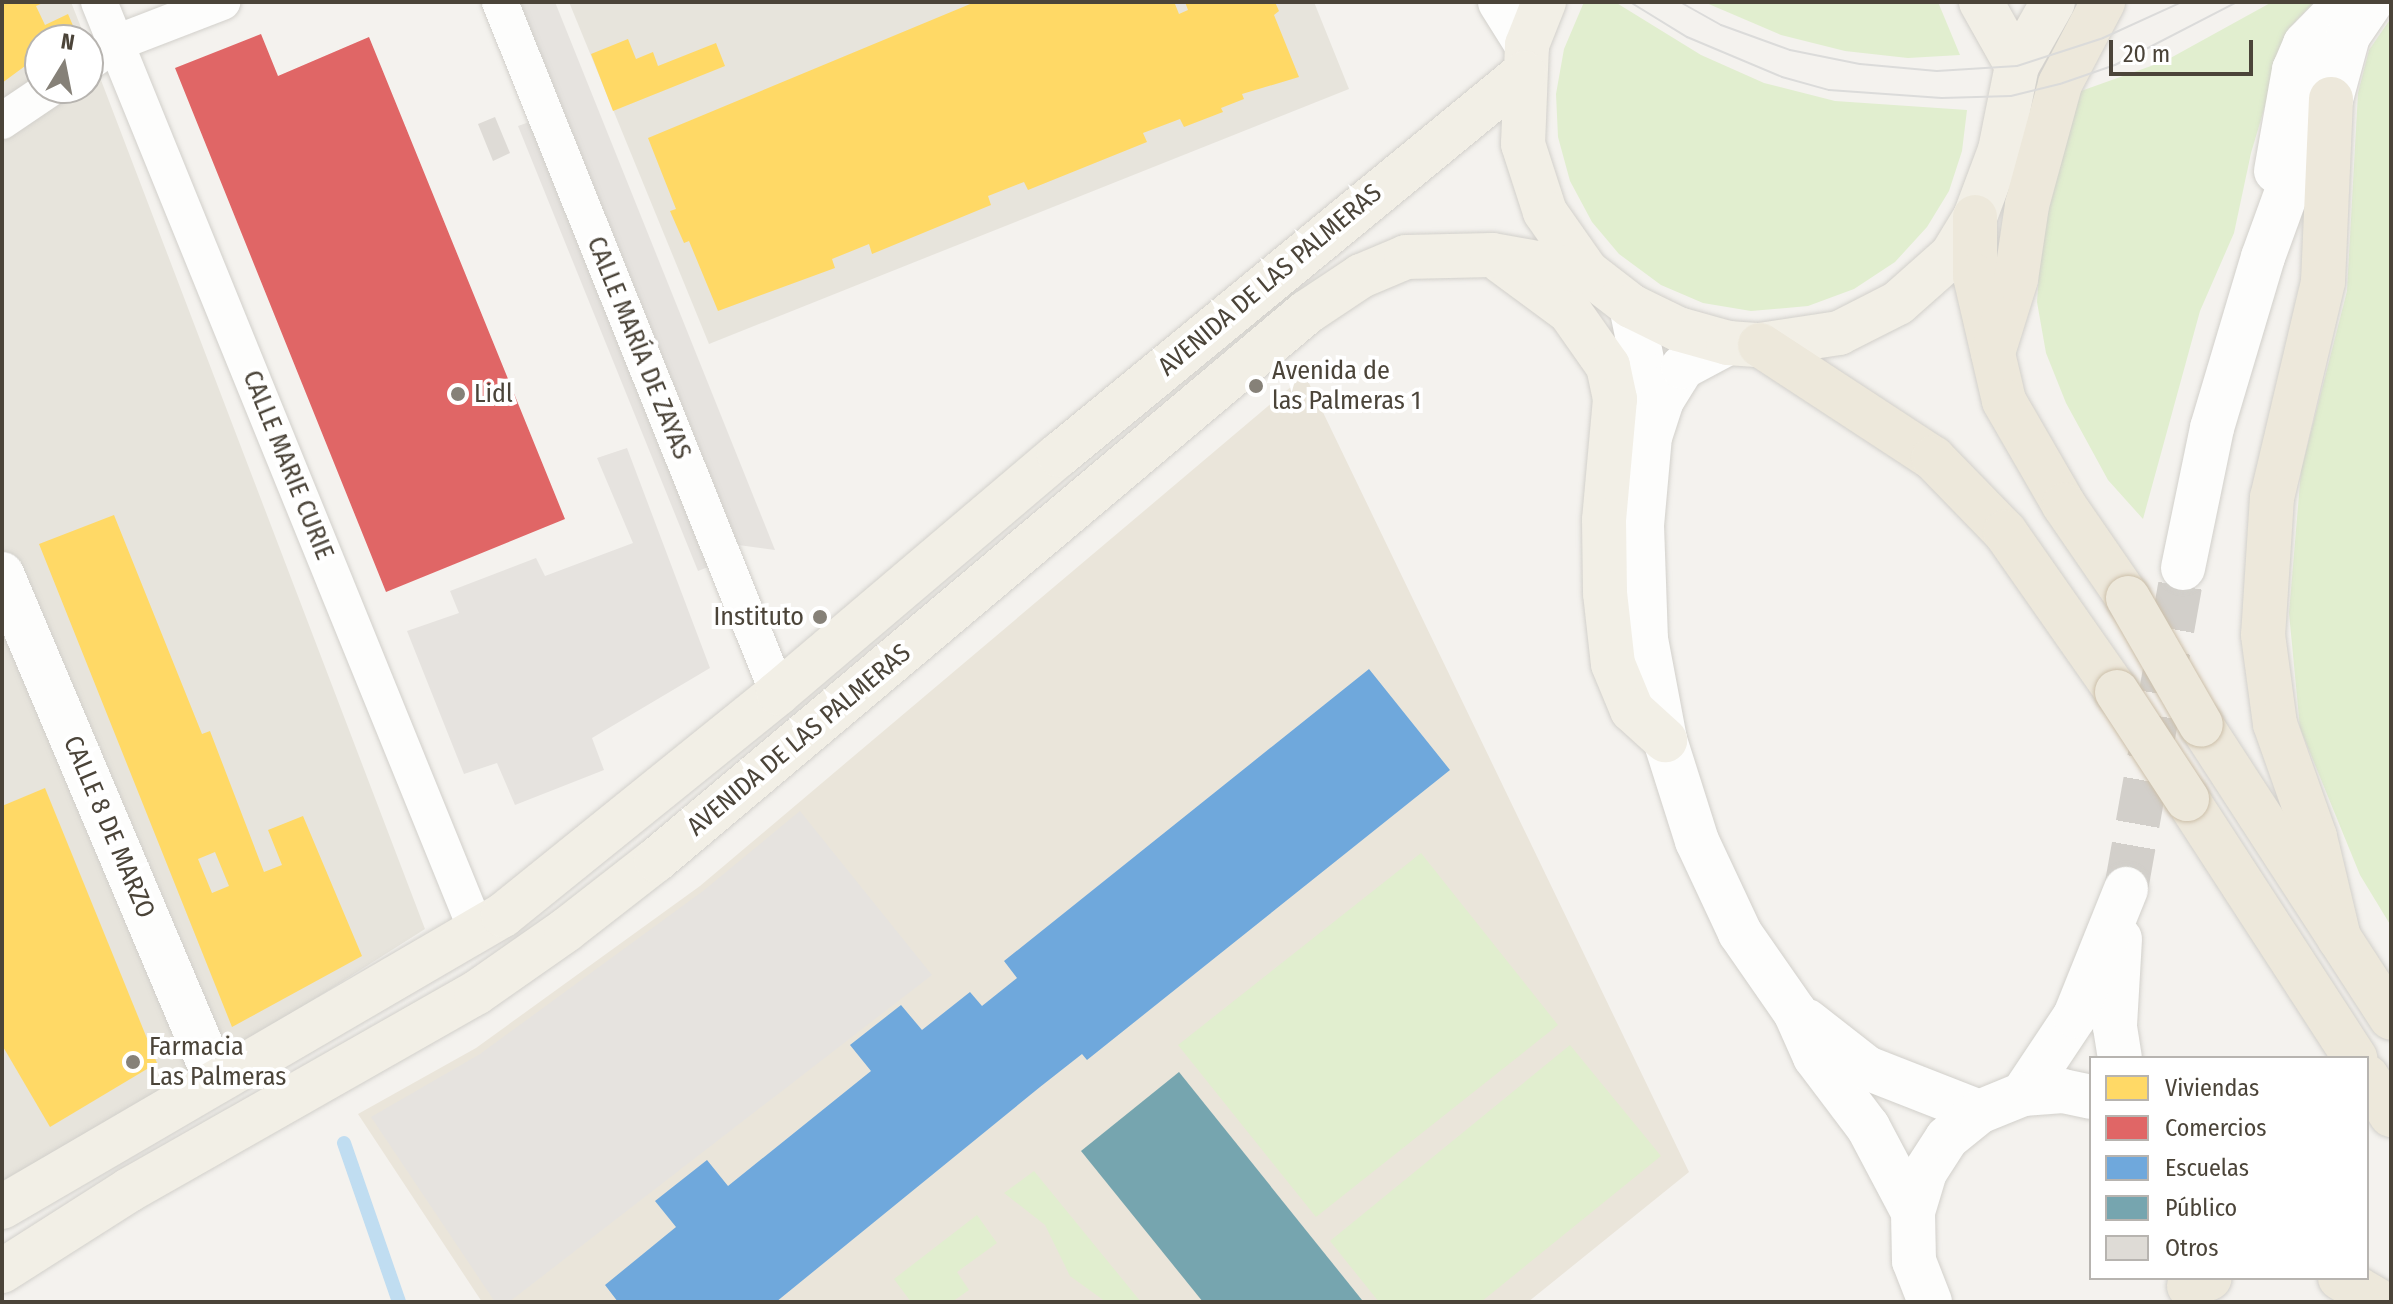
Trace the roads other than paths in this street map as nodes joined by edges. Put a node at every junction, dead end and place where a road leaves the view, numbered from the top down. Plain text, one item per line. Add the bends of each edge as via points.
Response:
1 (99, 2) edge
2 (222, 2) edge
3 (500, 2) edge
4 (1500, 2) edge
5 (1544, 2) edge
6 (1981, 2) edge
7 (2053, 2) edge
8 (2103, 2) edge
9 (2346, 2) edge
10 (2371, 2) edge
11 (100, 24) edge
12 (104, 52) edge
13 (104, 58) edge
14 (1525, 59) junction
15 (2017, 66) junction
16 (2331, 99) junction
17 (27, 104) edge
18 (2, 121) edge
19 (1975, 217) junction
20 (1492, 255) junction
21 (2263, 257) junction
22 (1587, 272) junction
23 (1631, 306) junction
24 (1744, 344) junction
25 (1991, 359) junction
26 (1650, 436) junction
27 (2183, 568) tunnel mouth
28 (4, 587) edge
29 (778, 693) junction
30 (1665, 740) junction
31 (476, 929) junction
32 (2339, 938) junction
33 (1795, 1012) junction
34 (2391, 1018) edge
35 (2120, 1056) edge
36 (2354, 1056) edge
37 (216, 1080) junction
38 (2369, 1080) edge
39 (2023, 1094) junction
40 (2089, 1097) edge
41 (1979, 1112) junction
42 (2391, 1115) edge
43 (2, 1207) edge
44 (1913, 1212) junction
45 (2, 1271) edge
46 (2343, 1280) edge
47 (1930, 1302) edge
48 (2380, 1302) edge

1 - 11 street, CALLE MARIE CURIE
2 - 12 street
3 - 29 street, CALLE MARÍA DE ZAYAS
4 - 14 street
5 - 14 main road
6 - 15 main road
7 - 15 main road
8 - 25 highway via 2060,84 2027,205 2016,279
9 - 21 street via 2305,44 2294,70
10 - 16 street via 2348,36
13 - 31 street, CALLE MARIE CURIE
14 - 22 main road via 1527,158 1545,212
14 - 29 main road, AVENIDA DE LAS PALMERAS
15 - 19 main road via 2000,150
16 - 21 street via 2310,128
16 - 32 highway via 2323,282 2272,497 2263,635 2275,724 2315,837
17 - 18 street
19 - 24 main road via 1952,255 1898,303 1839,333
19 - 25 highway via 1975,276
20 - 22 main road, AVENIDA DE LAS PALMERAS
20 - 30 main road via 1570,312 1608,366 1615,399 1604,520 1605,593 1613,664 1632,710
20 - 45 main road, AVENIDA DE LAS PALMERAS via 1406,257 1361,276 1307,312 566,930 476,993 129,1190
21 - 27 street via 2212,428
22 - 23 main road
23 - 24 main road via 1678,329
23 - 26 street
24 - 26 street via 1683,367 1662,400
24 - 36 highway, bridge via 1933,458 2005,532 2117,692
25 - 32 highway, bridge via 2004,401 2064,505 2128,598 2201,725
26 - 30 street via 1642,525 1646,639
28 - 37 street, CALLE 8 DE MARZO
29 - 31 main road, AVENIDA DE LAS PALMERAS via 503,915
30 - 33 street via 1697,841 1740,933
31 - 37 main road, AVENIDA DE LAS PALMERAS
32 - 34 highway
33 - 41 street via 1867,1068
33 - 44 street via 1815,1057 1868,1127
35 - 39 street via 2116,970 2126,889 2075,1016
37 - 43 main road, AVENIDA DE LAS PALMERAS
38 - 42 highway
39 - 40 street via 2063,1091
39 - 41 street
41 - 44 street via 1947,1138 1925,1172
44 - 47 street via 1914,1261
46 - 48 highway

